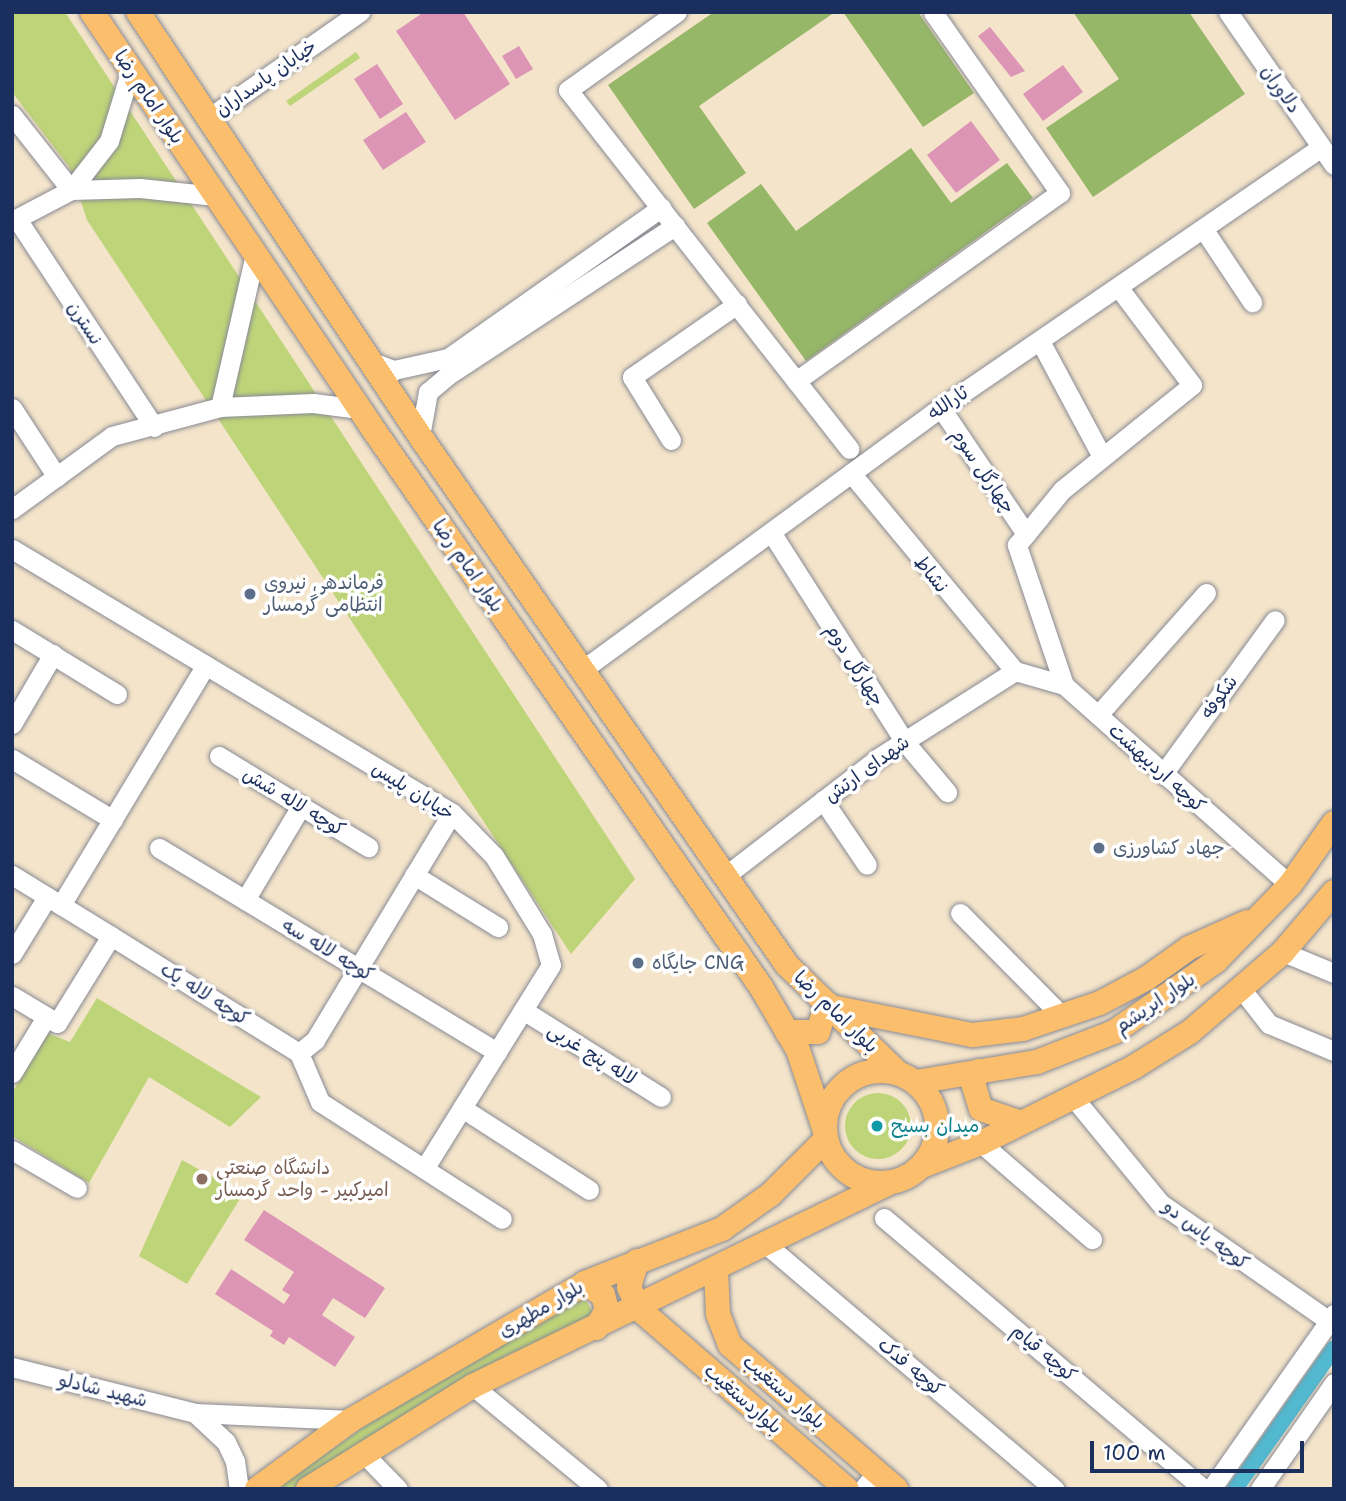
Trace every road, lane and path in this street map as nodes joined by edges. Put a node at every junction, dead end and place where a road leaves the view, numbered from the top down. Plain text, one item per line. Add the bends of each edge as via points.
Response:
1 (92, 12) edge
2 (138, 12) edge
3 (360, 12) edge
4 (677, 12) edge
5 (933, 12) edge
6 (1228, 12) edge
7 (131, 69) junction
8 (12, 114) edge
9 (207, 119) junction
10 (1321, 147) junction
11 (1334, 165) edge
12 (71, 190) junction
13 (216, 196) junction
14 (661, 208) junction
15 (15, 220) edge
16 (676, 226) junction
17 (1204, 230) junction
18 (255, 254) junction
19 (1119, 288) junction
20 (1252, 302) dead end
21 (737, 304) junction
22 (484, 341) junction
23 (1040, 341) junction
24 (370, 361) junction
25 (796, 381) junction
26 (220, 407) junction
27 (12, 408) edge
28 (941, 408) junction
29 (360, 409) junction
30 (154, 427) junction
31 (420, 436) junction
32 (671, 440) dead end
33 (849, 449) dead end
34 (1101, 455) junction
35 (851, 473) junction
36 (57, 477) junction
37 (12, 509) edge
38 (771, 532) junction
39 (1026, 534) junction
40 (12, 549) edge
41 (1206, 593) dead end
42 (1275, 620) dead end
43 (12, 629) edge
44 (53, 654) junction
45 (206, 665) junction
46 (582, 670) junction
47 (1015, 671) junction
48 (1064, 685) junction
49 (117, 694) dead end
50 (1097, 715) junction
51 (12, 724) edge
52 (904, 741) junction
53 (219, 756) dead end
54 (12, 760) edge
55 (1163, 774) junction
56 (947, 792) dead end
57 (823, 800) junction
58 (301, 806) junction
59 (452, 813) junction
60 (113, 820) junction
61 (1334, 823) edge
62 (368, 847) dead end
63 (159, 848) dead end
64 (867, 865) dead end
65 (12, 875) edge
66 (414, 876) junction
67 (725, 876) junction
68 (1290, 886) junction
69 (1334, 892) edge
70 (245, 900) junction
71 (54, 901) junction
72 (960, 913) dead end
73 (1257, 918) junction
74 (498, 927) dead end
75 (111, 936) junction
76 (1283, 952) junction
77 (12, 954) edge
78 (358, 969) junction
79 (1334, 973) edge
80 (1242, 991) junction
81 (12, 996) edge
82 (829, 1005) junction
83 (523, 1010) junction
84 (46, 1017) junction
85 (1063, 1017) junction
86 (787, 1032) junction
87 (1334, 1051) edge
88 (496, 1052) junction
89 (299, 1053) junction
90 (979, 1072) junction
91 (12, 1073) edge
92 (907, 1077) junction
93 (661, 1097) dead end
94 (1073, 1097) junction
95 (462, 1108) junction
96 (1021, 1123) junction
97 (825, 1134) junction
98 (981, 1143) junction
99 (12, 1150) edge
100 (922, 1166) junction
101 (424, 1169) junction
102 (889, 1183) junction
103 (77, 1188) dead end
104 (589, 1190) dead end
105 (884, 1218) dead end
106 (502, 1219) dead end
107 (1092, 1239) dead end
108 (768, 1246) junction
109 (638, 1261) junction
110 (716, 1271) junction
111 (585, 1283) junction
112 (639, 1309) junction
113 (1331, 1318) edge
114 (596, 1328) junction
115 (12, 1367) edge
116 (1334, 1383) edge
117 (473, 1386) junction
118 (195, 1413) junction
119 (351, 1420) junction
120 (363, 1453) junction
121 (870, 1481) edge
122 (239, 1489) edge
123 (257, 1489) edge
124 (308, 1489) edge
125 (398, 1489) edge
126 (598, 1489) edge
127 (847, 1489) edge
128 (896, 1489) edge
129 (1055, 1489) edge
130 (1204, 1489) edge
131 (1211, 1489) edge
132 (1260, 1489) edge

1 - 7 main road, بلوار امام رضا
2 - 9 main road, بلوار امام رضا
3 - 9 street, خیابان پاسداران
4 - 14 street via 568,90
5 - 25 street via 1060,193
6 - 10 street, دلاوران
7 - 12 street via 109,141
7 - 13 main road, بلوار امام رضا
8 - 12 street
9 - 24 main road, بلوار امام رضا
10 - 11 street, دلاوران
10 - 17 street, ثارالله
12 - 13 street via 140,188
12 - 15 street
13 - 18 main road, بلوار امام رضا
14 - 16 street
14 - 22 street
15 - 30 street, نسترن
16 - 21 street
16 - 22 street
17 - 19 street, ثارالله
17 - 20 street
18 - 26 street
18 - 29 main road, بلوار امام رضا
19 - 23 street, ثارالله
19 - 34 street via 1192,386
21 - 25 street
21 - 32 street via 632,377
22 - 24 street via 421,367 394,370
22 - 31 street via 428,392
23 - 28 street, ثارالله
23 - 34 street
24 - 31 main road, بلوار امام رضا
25 - 33 street
26 - 29 street via 313,403
26 - 30 street
27 - 36 street
28 - 35 street, ثارالله
28 - 39 street, چهارگل سوم
29 - 86 main road, بلوار امام رضا via 761,987
30 - 36 street via 112,436
31 - 46 main road, بلوار امام رضا
34 - 39 street via 1062,490
35 - 38 street, ثارالله
35 - 47 street, نشاط
36 - 37 street
38 - 46 street, ثارالله
38 - 52 street, چهارگل دوم
39 - 48 street via 1017,545
40 - 45 street, خیابان پلیس
41 - 50 street
42 - 55 street, شکوفه
43 - 44 street
44 - 49 street
44 - 51 street
45 - 59 street, خیابان پلیس
45 - 60 street
46 - 67 main road, بلوار امام رضا
47 - 48 street, کوچه اردیبهشت
47 - 52 street, شهدای ارتش
48 - 50 street, کوچه اردیبهشت
50 - 55 street, کوچه اردیبهشت
52 - 56 street, چهارگل دوم
52 - 57 street, شهدای ارتش
53 - 58 street, کوچه لاله شش
54 - 60 street
55 - 68 street, کوچه اردیبهشت
57 - 64 street
57 - 67 street, شهدای ارتش
58 - 62 street, کوچه لاله شش
58 - 70 street
59 - 66 street
59 - 83 street, خیابان پلیس via 494,856 542,934 551,965
60 - 71 street
61 - 68 main road, بلوار ابریشم
63 - 70 street, کوچه لاله سه
65 - 71 street, کوچه لاله یک
66 - 74 street
66 - 78 street
67 - 82 main road, بلوار امام رضا via 787,965
68 - 73 main road, بلوار ابریشم
69 - 76 main road
70 - 78 street, کوچه لاله سه
71 - 75 street, کوچه لاله یک
71 - 77 street
72 - 85 street
73 - 85 main road via 1189,948 1100,1003
73 - 90 main road, بلوار ابریشم via 1216,961 1114,1032 1037,1062
75 - 84 street via 57,1023
75 - 89 street, کوچه لاله یک
76 - 79 street
76 - 80 main road
78 - 88 street, کوچه لاله سه
78 - 89 street via 316,1040
80 - 87 street via 1269,1024
80 - 94 main road via 1134,1067
81 - 84 street
82 - 85 main road via 973,1035 1023,1029
82 - 86 main road via 818,1032
82 - 92 main road, بلوار امام رضا
83 - 88 street, خیابان پلیس
83 - 93 street, لاله پنج غربی
84 - 91 street
86 - 97 main road, بلوار امام رضا
88 - 95 street, خیابان پلیس
89 - 101 street via 320,1102
90 - 92 main road, بلوار ابریشم
90 - 96 main road via 973,1083 981,1110
92 - 97 main road via 862,1073 847,1082 830,1103
92 - 100 main road via 929,1096 937,1122 933,1150
94 - 96 main road
94 - 113 street, کوچه یاس دو via 1160,1203
95 - 101 street, خیابان پلیس
95 - 104 street
96 - 98 main road
97 - 102 main road via 838,1163 852,1176
97 - 109 main road, بلوار مطهری via 771,1195 722,1229
98 - 100 main road
98 - 107 street
99 - 103 street
100 - 102 main road
101 - 106 street
102 - 108 main road, بلوار مطهری
105 - 130 street, کوچه قیام
108 - 110 main road, بلوار مطهری
108 - 129 street, کوچه فدک
109 - 111 main road, بلوار مطهری
109 - 112 main road via 629,1287
110 - 112 main road, بلوار مطهری
110 - 121 main road, بلوار دستغیب via 718,1314 730,1345
111 - 114 main road via 603,1295 607,1310
111 - 119 main road, بلوار مطهری
112 - 114 main road, بلوار مطهری
112 - 127 main road, بلواردستغیب
113 - 131 street
114 - 117 main road, بلوار مطهری
115 - 118 street, شهید شادلو
116 - 132 street
117 - 120 main road, بلوار مطهری
117 - 126 street
118 - 119 street, شهید شادلو
118 - 122 street via 226,1442 235,1461
119 - 123 main road, بلوار مطهری
120 - 124 main road, بلوار مطهری
120 - 125 street
121 - 128 main road, بلوار دستغیب

